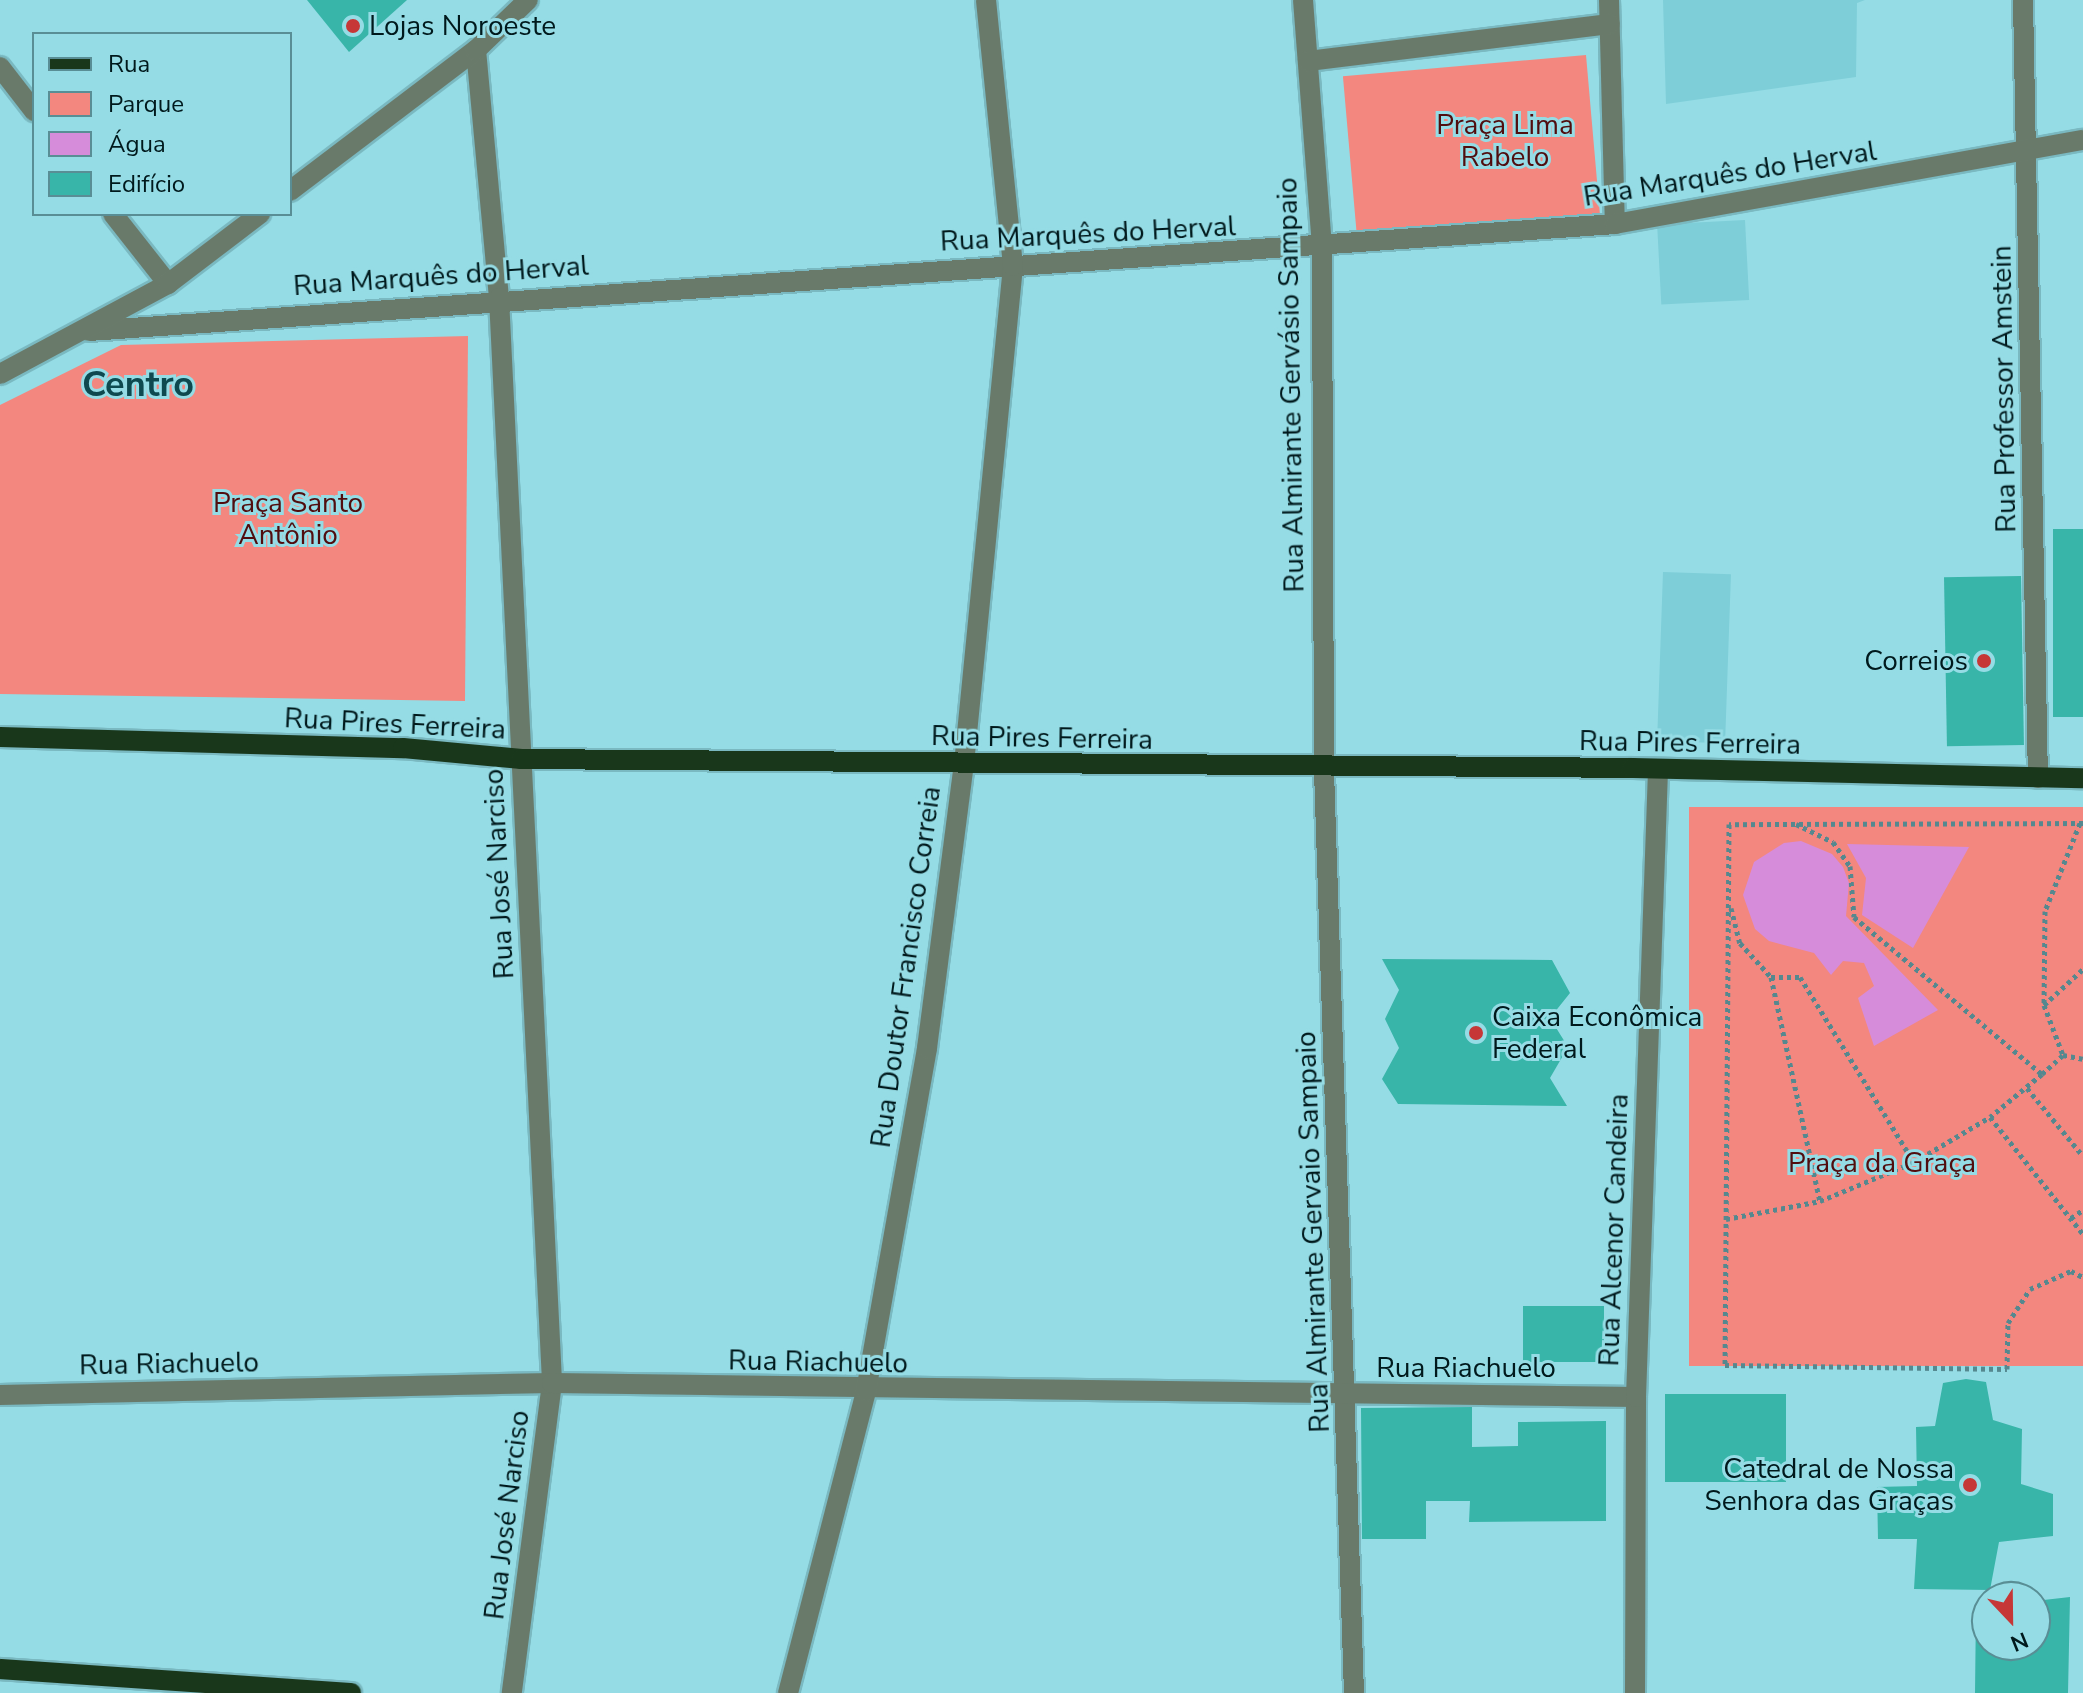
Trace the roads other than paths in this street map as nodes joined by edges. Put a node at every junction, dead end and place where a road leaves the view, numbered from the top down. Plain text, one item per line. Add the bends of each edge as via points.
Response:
1 (986, 0) edge
2 (1303, 0) edge
3 (1609, 0) edge
4 (2023, 0) edge
5 (521, 3) edge
6 (1610, 24) junction
7 (476, 50) junction
8 (1308, 61) junction
9 (0, 67) edge
10 (32, 108) edge
11 (2083, 140) edge
12 (2028, 152) junction
13 (292, 189) edge
14 (115, 216) edge
15 (257, 216) edge
16 (1615, 224) junction
17 (1322, 248) junction
18 (1013, 266) junction
19 (168, 284) junction
20 (499, 298) junction
21 (89, 331) junction
22 (0, 374) edge
23 (0, 737) edge
24 (521, 759) junction
25 (964, 764) junction
26 (1324, 770) junction
27 (1658, 770) junction
28 (2038, 778) junction
29 (2083, 778) edge
30 (552, 1383) junction
31 (866, 1391) junction
32 (0, 1395) edge
33 (1347, 1395) junction
34 (1636, 1397) junction
35 (0, 1669) edge
36 (351, 1693) edge
37 (512, 1693) edge
38 (788, 1693) edge
39 (1354, 1693) edge
40 (1635, 1693) edge

1 - 18 street, Rua Doutor Francisco Correia
2 - 8 street, Rua Almirante Gervásio Sampaio
3 - 6 street
4 - 12 street, Rua Professor Amstein
5 - 7 street
6 - 8 street
6 - 16 street
7 - 13 street
7 - 20 street, Rua José Narciso
8 - 17 street, Rua Almirante Gervásio Sampaio
9 - 10 street
11 - 12 street, Rua Marquês do Herval
12 - 16 street, Rua Marquês do Herval
12 - 28 street, Rua Professor Amstein
14 - 19 street
15 - 19 street
16 - 17 street, Rua Marquês do Herval
17 - 18 street, Rua Marquês do Herval
17 - 26 street, Rua Almirante Gervásio Sampaio
18 - 20 street, Rua Marquês do Herval
18 - 25 street, Rua Doutor Francisco Correia
19 - 21 street
20 - 21 street, Rua Marquês do Herval
20 - 24 street, Rua José Narciso
21 - 22 street
23 - 24 main road, Rua Pires Ferreira via 403,748
24 - 25 main road, Rua Pires Ferreira
24 - 30 street, Rua José Narciso
25 - 26 main road, Rua Pires Ferreira
25 - 31 street, Rua Doutor Francisco Correia via 927,1048
26 - 27 main road, Rua Pires Ferreira
26 - 33 street, Rua Almirante Gervaio Sampaio
27 - 28 main road, Rua Pires Ferreira
27 - 34 street, Rua Alcenor Candeira
28 - 29 main road, Rua Pires Ferreira
30 - 31 street, Rua Riachuelo
30 - 32 street, Rua Riachuelo
30 - 37 street, Rua José Narciso
31 - 33 street, Rua Riachuelo
31 - 38 street, Rua Doutor Francisco Correia
33 - 34 street, Rua Riachuelo
33 - 39 street, Rua Almirante Gervaio Sampaio
34 - 40 street, Rua Alcenor Candeira
35 - 36 main road

